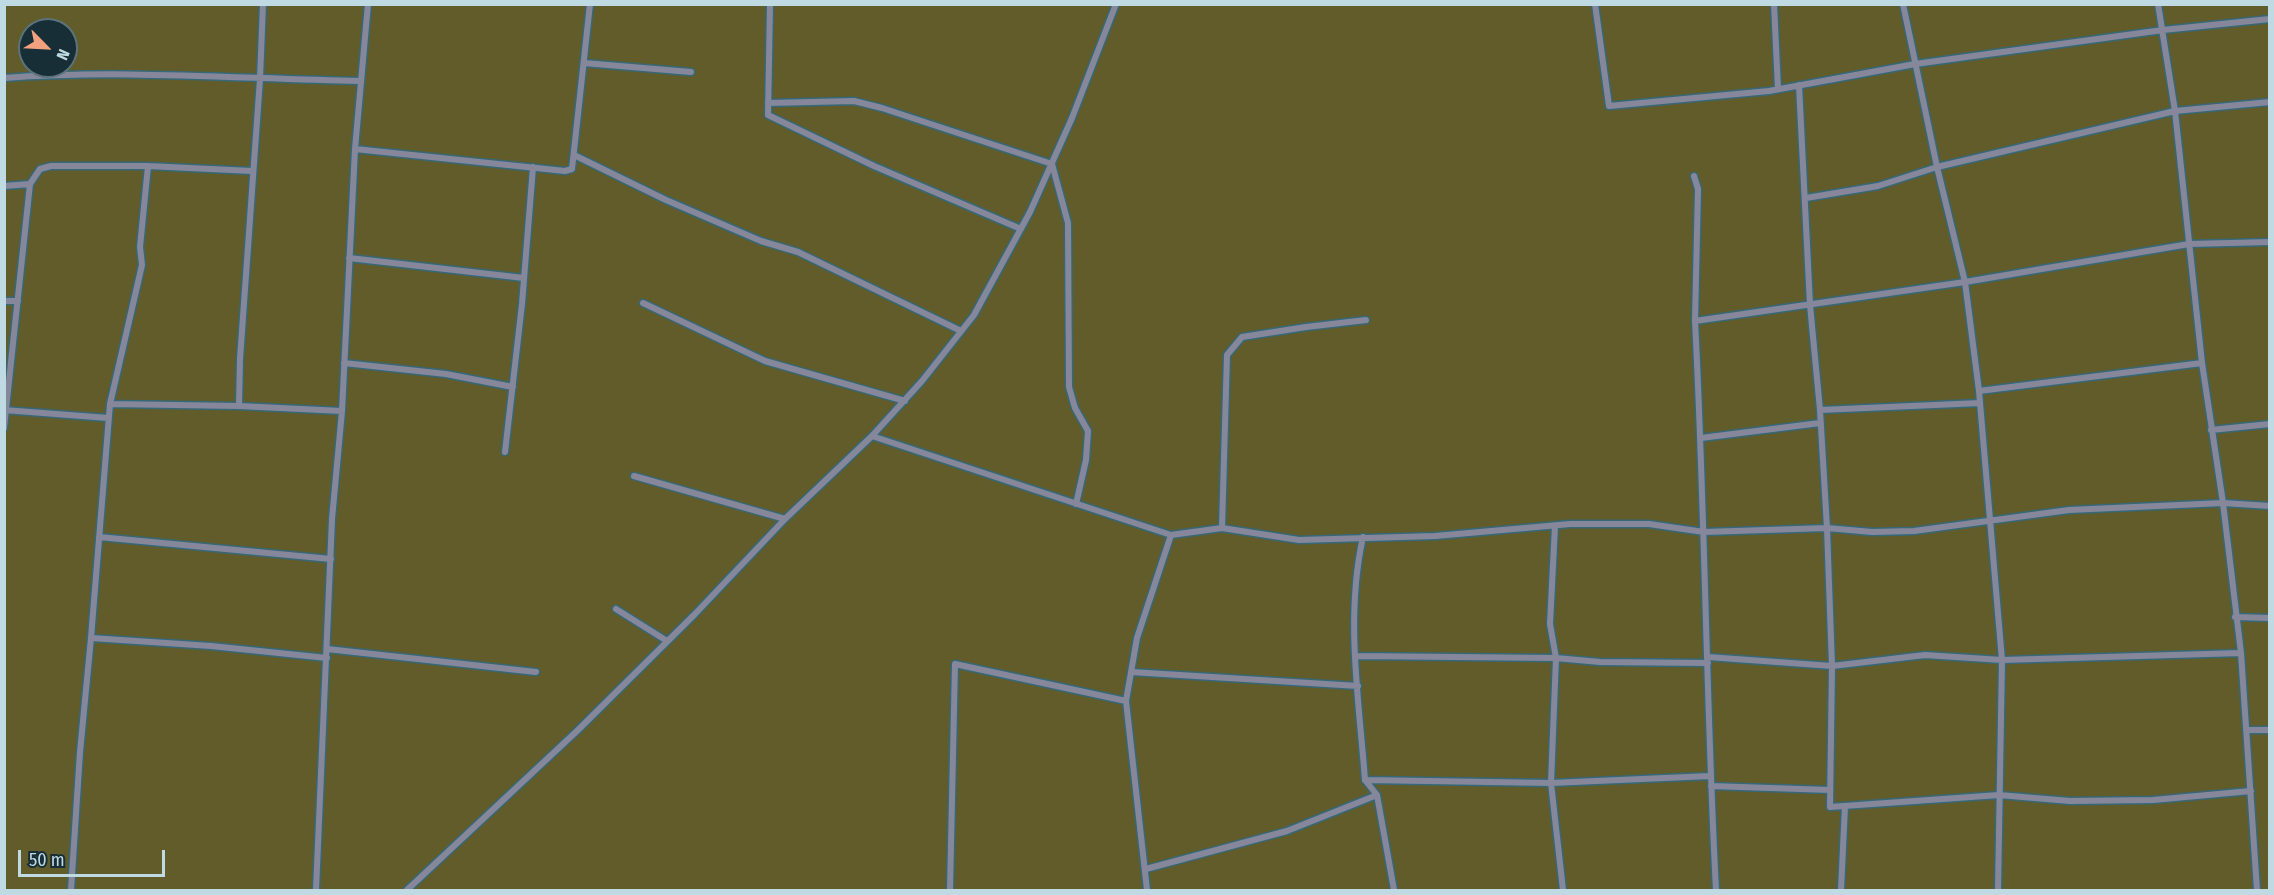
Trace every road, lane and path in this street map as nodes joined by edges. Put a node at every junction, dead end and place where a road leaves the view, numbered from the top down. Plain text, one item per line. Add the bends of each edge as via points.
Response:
1 (263, 4) edge
2 (368, 4) edge
3 (590, 4) edge
4 (770, 4) edge
5 (1116, 4) edge
6 (1595, 4) edge
7 (1774, 4) edge
8 (1903, 4) edge
9 (2158, 4) edge
10 (2270, 20) edge
11 (2163, 30) junction
12 (584, 63) junction
13 (1915, 64) junction
14 (691, 72) dead end
15 (4, 78) edge
16 (260, 79) junction
17 (360, 81) junction
18 (1799, 85) junction
19 (1778, 89) junction
20 (2270, 102) edge
21 (768, 103) junction
22 (2175, 111) junction
23 (355, 149) junction
24 (574, 155) junction
25 (1052, 164) junction
26 (148, 166) junction
27 (1937, 166) junction
28 (533, 167) junction
29 (252, 171) junction
30 (1694, 176) dead end
31 (30, 184) junction
32 (4, 186) edge
33 (1806, 198) junction
34 (1021, 229) junction
35 (2270, 242) edge
36 (2189, 244) junction
37 (349, 258) junction
38 (524, 278) junction
39 (1965, 282) junction
40 (4, 301) edge
41 (18, 301) junction
42 (644, 303) dead end
43 (1810, 305) junction
44 (1366, 320) dead end
45 (1695, 321) junction
46 (961, 331) junction
47 (344, 363) junction
48 (2202, 363) junction
49 (513, 387) junction
50 (1979, 391) junction
51 (905, 401) junction
52 (1980, 403) junction
53 (110, 404) junction
54 (239, 406) junction
55 (6, 410) edge
56 (1820, 410) junction
57 (342, 411) junction
58 (108, 418) junction
59 (1820, 423) junction
60 (2270, 424) edge
61 (4, 428) edge
62 (2211, 430) junction
63 (872, 436) junction
64 (1701, 438) junction
65 (505, 452) dead end
66 (634, 476) dead end
67 (1076, 504) junction
68 (2223, 504) junction
69 (2270, 506) edge
70 (785, 519) junction
71 (1989, 522) junction
72 (1555, 526) junction
73 (1222, 528) junction
74 (1827, 528) junction
75 (1704, 532) junction
76 (1171, 535) junction
77 (99, 537) junction
78 (1363, 537) junction
79 (331, 559) junction
80 (616, 609) dead end
81 (2235, 617) junction
82 (2270, 618) edge
83 (91, 638) junction
84 (666, 641) junction
85 (327, 649) junction
86 (2241, 653) junction
87 (1355, 656) junction
88 (327, 658) junction
89 (1556, 658) junction
90 (1708, 660) junction
91 (2002, 660) junction
92 (1832, 666) junction
93 (536, 672) dead end
94 (1131, 672) junction
95 (1358, 686) junction
96 (1126, 701) junction
97 (2247, 730) junction
98 (2270, 730) edge
99 (1710, 776) junction
100 (1365, 780) junction
101 (1551, 783) junction
102 (1711, 786) junction
103 (1830, 790) junction
104 (2251, 791) junction
105 (1377, 795) junction
106 (1999, 795) junction
107 (1845, 806) junction
108 (1146, 869) junction
109 (71, 891) edge
110 (316, 891) edge
111 (407, 891) edge
112 (950, 891) edge
113 (1147, 891) edge
114 (1394, 891) edge
115 (1563, 891) edge
116 (1716, 891) edge
117 (1841, 891) edge
118 (1998, 891) edge
119 (2257, 891) edge

1 - 16 street
2 - 17 street
3 - 12 street
4 - 21 street
5 - 25 street
6 - 19 street via 1609,106
7 - 19 street
8 - 13 street
9 - 11 street
10 - 11 street
11 - 13 street
11 - 22 street
12 - 14 street
12 - 24 street
13 - 18 street
13 - 27 street
15 - 16 street via 106,74
16 - 17 street
16 - 29 street
17 - 23 street
18 - 19 street
18 - 33 street
20 - 22 street
21 - 25 street via 854,101
21 - 34 street via 768,115
22 - 27 street
22 - 36 street
23 - 28 street
23 - 37 street
24 - 28 street via 572,170
24 - 46 street via 761,242 798,252
25 - 34 street
25 - 67 street via 1068,223 1069,387 1088,431
26 - 29 street
26 - 31 street via 51,166 40,169
26 - 53 street via 140,247 142,265
27 - 33 street via 1878,186
27 - 39 street
28 - 38 street
29 - 54 street
30 - 45 street via 1698,189
31 - 32 street
31 - 41 street
33 - 43 street
34 - 46 street via 974,315
35 - 36 street
36 - 39 street
36 - 48 street
37 - 38 street
37 - 47 street
38 - 49 street
39 - 43 street
39 - 50 street
40 - 41 street
41 - 55 street
42 - 51 street via 765,361
43 - 45 street
43 - 56 street
44 - 73 street via 1242,337 1227,355
45 - 64 street
46 - 51 street
47 - 49 street via 446,374
47 - 57 street
48 - 50 street
48 - 62 street
49 - 65 street
50 - 52 street
51 - 63 street
52 - 56 street
52 - 71 street
53 - 54 street
53 - 58 street
54 - 57 street
55 - 58 street
55 - 61 street
56 - 59 street
57 - 79 street
58 - 77 street
59 - 64 street
59 - 74 street
60 - 62 street
62 - 68 street
63 - 67 street
63 - 70 street
64 - 75 street
66 - 70 street
67 - 76 street
68 - 69 street
68 - 71 street via 2069,510
68 - 81 street
70 - 84 street
71 - 74 street via 1914,531
71 - 91 street
72 - 75 street via 1648,524
72 - 78 street via 1435,536
72 - 89 street via 1550,624
73 - 76 street
73 - 78 street via 1299,540
74 - 75 street
74 - 92 street
75 - 90 street
76 - 94 street via 1137,638
77 - 79 street
77 - 83 street
78 - 87 street via 1356,576
79 - 85 street
80 - 84 street
81 - 82 street
81 - 86 street
83 - 88 street
83 - 109 street
84 - 111 street via 570,738
85 - 88 street
85 - 93 street
86 - 91 street
86 - 97 street
87 - 89 street
87 - 95 street
88 - 110 street
89 - 90 street via 1600,662
89 - 101 street
90 - 92 street
90 - 99 street
91 - 92 street via 1925,655
91 - 106 street
92 - 103 street
94 - 95 street
94 - 96 street
95 - 100 street
96 - 108 street
96 - 112 street via 955,664
97 - 98 street
97 - 104 street
99 - 101 street
99 - 102 street
100 - 101 street
100 - 105 street
101 - 115 street
102 - 103 street
102 - 116 street
103 - 107 street via 1830,807
104 - 106 street via 2153,800 2070,801
104 - 119 street
105 - 108 street via 1287,831
105 - 114 street
106 - 107 street
106 - 118 street
107 - 117 street
108 - 113 street

